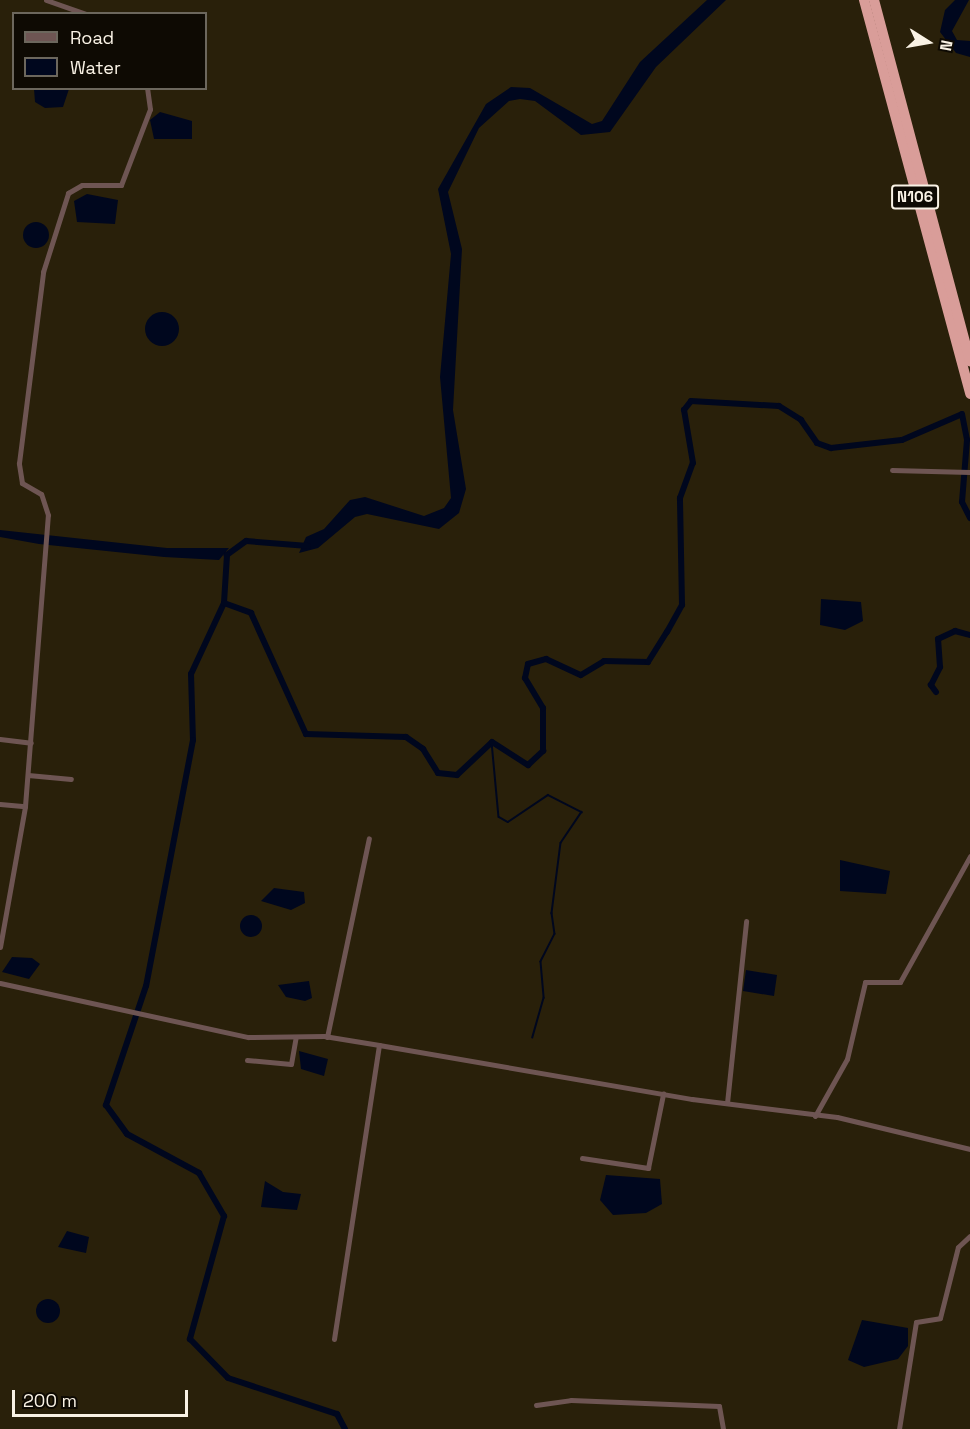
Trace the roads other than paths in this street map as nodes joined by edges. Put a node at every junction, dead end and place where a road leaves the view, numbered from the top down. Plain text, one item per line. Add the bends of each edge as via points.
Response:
1 (46, 0) edge
2 (864, 0) edge
3 (874, 0) edge
4 (80, 12) edge
5 (147, 90) edge
6 (953, 317) junction
7 (970, 358) edge
8 (970, 394) edge
9 (892, 470) dead end
10 (970, 472) edge
11 (0, 739) edge
12 (31, 743) junction
13 (27, 776) junction
14 (71, 780) dead end
15 (0, 804) edge
16 (24, 806) junction
17 (369, 838) dead end
18 (970, 856) edge
19 (0, 917) edge
20 (9, 919) junction
21 (746, 921) dead end
22 (0, 947) edge
23 (0, 983) edge
24 (296, 1037) junction
25 (327, 1037) junction
26 (379, 1045) junction
27 (247, 1060) dead end
28 (663, 1094) junction
29 (727, 1103) junction
30 (815, 1116) junction
31 (970, 1149) edge
32 (582, 1158) dead end
33 (970, 1236) edge
34 (334, 1339) dead end
35 (536, 1405) dead end
36 (723, 1429) edge
37 (900, 1429) edge

1 - 4 street
2 - 6 highway, N106
3 - 6 highway
5 - 12 street via 150,109 121,185 82,185 68,193 48,248 25,381 19,463 22,483 46,500
6 - 7 highway
6 - 8 highway, N106
9 - 10 street
11 - 12 street
12 - 13 street
13 - 14 street
13 - 16 street
15 - 16 street
16 - 20 street
17 - 25 street
18 - 30 street via 900,982 865,982 847,1059
19 - 20 street
20 - 22 street
21 - 29 street
23 - 24 street via 248,1037
24 - 25 street
24 - 27 street via 291,1064
25 - 26 street
26 - 28 street
26 - 34 street
28 - 29 street
28 - 32 street via 648,1168
29 - 30 street
30 - 31 street
33 - 37 street via 958,1247 940,1318 916,1322
35 - 36 street via 571,1400 719,1406

